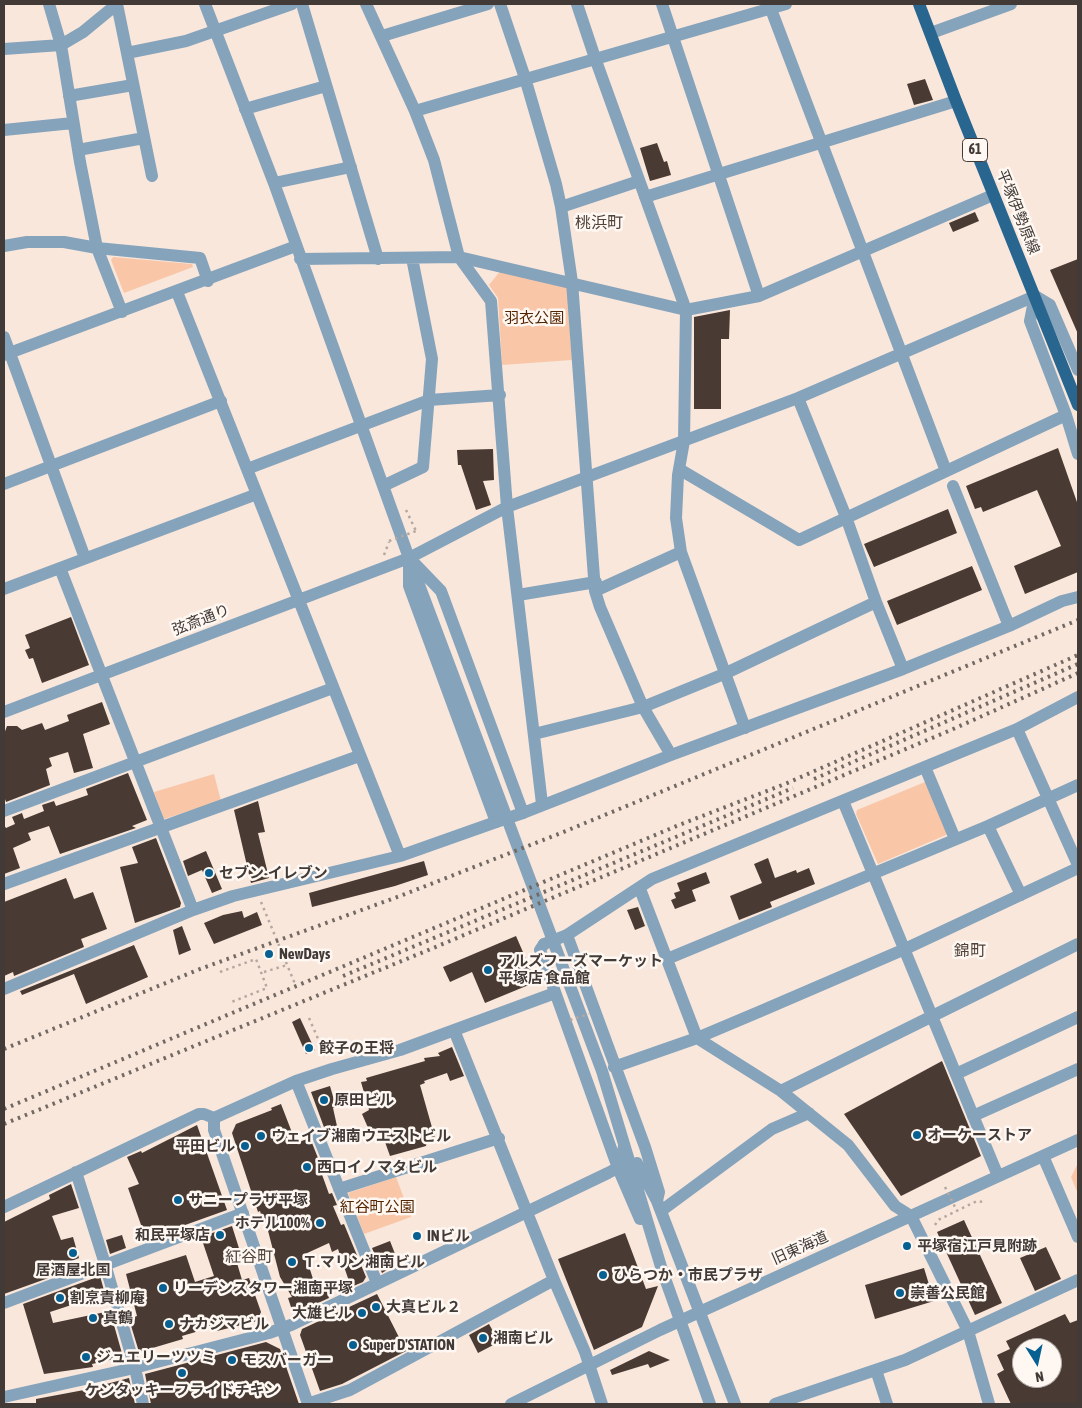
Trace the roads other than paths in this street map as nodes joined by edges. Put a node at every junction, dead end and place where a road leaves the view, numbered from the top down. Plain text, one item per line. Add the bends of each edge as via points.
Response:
1 (49, 4) edge
2 (117, 4) edge
3 (205, 4) edge
4 (292, 4) edge
5 (302, 4) edge
6 (366, 4) edge
7 (488, 4) edge
8 (500, 4) edge
9 (577, 4) edge
10 (662, 4) edge
11 (786, 4) edge
12 (919, 4) edge
13 (1011, 4) edge
14 (770, 6) edge
15 (997, 6) edge
16 (215, 31) junction
17 (931, 33) junction
18 (382, 36) junction
19 (672, 36) junction
20 (61, 45) junction
21 (4, 49) edge
22 (127, 53) junction
23 (595, 58) junction
24 (525, 78) junction
25 (133, 86) junction
26 (326, 86) junction
27 (69, 96) junction
28 (956, 101) junction
29 (245, 109) junction
30 (415, 111) junction
31 (73, 124) junction
32 (4, 130) edge
33 (144, 138) junction
34 (823, 142) junction
35 (79, 156) junction
36 (351, 167) junction
37 (718, 174) junction
38 (152, 176) dead end
39 (640, 182) junction
40 (274, 183) junction
41 (993, 195) junction
42 (645, 197) junction
43 (561, 206) junction
44 (4, 246) edge
45 (296, 246) junction
46 (97, 248) junction
47 (864, 251) junction
48 (412, 258) junction
49 (459, 258) junction
50 (300, 259) junction
51 (378, 259) junction
52 (208, 280) junction
53 (572, 282) junction
54 (178, 292) junction
55 (759, 296) junction
56 (1035, 296) junction
57 (686, 310) junction
58 (122, 312) junction
59 (4, 337) edge
60 (7, 354) edge
61 (902, 354) junction
62 (1078, 370) edge
63 (500, 395) junction
64 (798, 398) junction
65 (429, 400) junction
66 (221, 401) junction
67 (1078, 405) edge
68 (1066, 415) junction
69 (361, 425) junction
70 (684, 441) junction
71 (1078, 454) edge
72 (50, 466) junction
73 (247, 469) junction
74 (679, 469) junction
75 (946, 471) junction
76 (587, 476) junction
77 (4, 484) edge
78 (383, 486) junction
79 (953, 486) dead end
80 (257, 494) junction
81 (507, 507) junction
82 (846, 517) junction
83 (680, 552) junction
84 (85, 558) junction
85 (409, 558) junction
86 (60, 568) junction
87 (596, 586) junction
88 (4, 589) edge
89 (518, 595) junction
90 (1078, 596) edge
91 (298, 601) junction
92 (876, 602) junction
93 (1009, 626) junction
94 (903, 669) junction
95 (724, 674) junction
96 (102, 675) junction
97 (333, 688) junction
98 (1078, 697) edge
99 (644, 707) junction
100 (4, 712) edge
101 (745, 728) junction
102 (1017, 729) junction
103 (534, 734) junction
104 (671, 755) junction
105 (359, 756) junction
106 (134, 763) junction
107 (925, 766) junction
108 (1078, 785) edge
109 (1049, 799) junction
110 (843, 800) junction
111 (542, 804) junction
112 (4, 811) edge
113 (523, 812) junction
114 (496, 822) junction
115 (988, 826) junction
116 (159, 828) junction
117 (955, 839) junction
118 (400, 856) junction
119 (1078, 867) edge
120 (873, 873) junction
121 (4, 884) edge
122 (640, 889) junction
123 (1021, 896) junction
124 (192, 910) junction
125 (567, 935) junction
126 (1078, 944) edge
127 (904, 949) junction
128 (666, 959) junction
129 (4, 989) edge
130 (555, 993) junction
131 (932, 1016) junction
132 (1078, 1017) edge
133 (454, 1030) junction
134 (697, 1038) junction
135 (614, 1067) junction
136 (1078, 1069) edge
137 (956, 1074) junction
138 (296, 1082) junction
139 (781, 1091) junction
140 (809, 1113) junction
141 (973, 1116) junction
142 (214, 1118) junction
143 (499, 1138) junction
144 (1078, 1140) edge
145 (625, 1142) junction
146 (1043, 1156) junction
147 (618, 1168) junction
148 (76, 1172) junction
149 (998, 1176) junction
150 (339, 1189) junction
151 (659, 1206) junction
152 (4, 1207) edge
153 (527, 1212) junction
154 (243, 1213) junction
155 (910, 1216) junction
156 (1075, 1220) edge
157 (1078, 1237) edge
158 (105, 1264) junction
159 (662, 1270) junction
160 (554, 1280) junction
161 (1078, 1280) edge
162 (377, 1283) junction
163 (4, 1303) edge
164 (700, 1312) junction
165 (681, 1321) junction
166 (282, 1328) junction
167 (968, 1331) junction
168 (590, 1366) junction
169 (135, 1368) junction
170 (876, 1370) junction
171 (4, 1397) edge
172 (143, 1404) edge
173 (308, 1404) edge
174 (511, 1404) edge
175 (602, 1404) edge
176 (710, 1404) edge
177 (735, 1404) edge
178 (775, 1404) edge
179 (887, 1404) edge
180 (989, 1404) edge

1 - 20 street
2 - 20 street via 83,32
2 - 22 street
3 - 16 street
4 - 16 street
5 - 26 street
6 - 18 street
7 - 18 street
8 - 24 street
9 - 23 street
10 - 19 street
11 - 14 street
12 - 17 main road, 平塚伊勢原線 / 61
13 - 15 street
14 - 19 street
14 - 34 street
15 - 17 street
16 - 22 street via 186,41
16 - 29 street
17 - 28 main road, 平塚伊勢原線 / 61
18 - 30 street
19 - 23 street
19 - 37 street
20 - 21 street
20 - 27 street
22 - 25 street
23 - 24 street
23 - 39 street
24 - 30 street
24 - 43 street
25 - 27 street
25 - 33 street
26 - 29 street
26 - 36 street
27 - 31 street
28 - 34 street
28 - 41 main road, 平塚伊勢原線 / 61
29 - 40 street
30 - 49 street via 434,160
31 - 32 street
31 - 35 street
33 - 35 street
33 - 38 street
34 - 37 street
34 - 47 street
35 - 46 street
36 - 40 street
36 - 51 street
37 - 42 street
37 - 55 street
39 - 42 street
39 - 43 street
40 - 45 street
41 - 47 street
41 - 56 main road, 平塚伊勢原線 / 61
42 - 57 street
43 - 53 street
44 - 46 street via 26,242 64,242
45 - 50 street
45 - 52 street
46 - 52 street via 200,258
46 - 58 street
47 - 55 street
47 - 61 street
48 - 49 street
48 - 51 street
48 - 65 street via 432,359
49 - 53 street
49 - 63 street via 491,301
50 - 51 street
50 - 69 street
52 - 54 street
53 - 57 street
53 - 76 street
54 - 58 street
54 - 66 street
55 - 57 street
56 - 61 street, 弦斎通り
56 - 62 street via 1050,305
56 - 67 main road, 平塚伊勢原線 / 61
56 - 68 street via 1030,322
57 - 70 street
58 - 60 street
59 - 60 street
60 - 72 street
61 - 64 street, 弦斎通り
61 - 75 street
63 - 65 street
63 - 81 street
64 - 70 street, 弦斎通り
64 - 82 street
65 - 69 street
65 - 78 street via 423,467
66 - 72 street
66 - 73 street
68 - 71 street
68 - 75 street
69 - 73 street
69 - 78 street
70 - 74 street
70 - 76 street, 弦斎通り
72 - 77 street
72 - 84 street
73 - 80 street
74 - 82 street via 800,540
74 - 83 street via 676,518
75 - 82 street
76 - 81 street, 弦斎通り
76 - 87 street
78 - 85 street
79 - 93 street
80 - 84 street
80 - 91 street
81 - 85 street, 弦斎通り
81 - 89 street
82 - 92 street
83 - 87 street
83 - 95 street
84 - 86 street
85 - 91 street, 弦斎通り
85 - 113 street via 441,591
85 - 114 street via 409,586
85 - 145 street via 592,1043
86 - 88 street
86 - 96 street
87 - 89 street
87 - 99 street via 600,607
89 - 103 street
90 - 93 street
91 - 96 street, 弦斎通り
91 - 97 street
92 - 94 street
92 - 95 street
93 - 94 street
94 - 101 street
95 - 99 street
95 - 101 street
96 - 100 street, 弦斎通り
96 - 106 street
97 - 105 street
97 - 106 street
98 - 102 street
99 - 103 street
99 - 104 street
101 - 104 street
102 - 107 street
102 - 109 street
103 - 111 street
104 - 111 street
105 - 116 street
105 - 118 street
106 - 112 street
106 - 116 street
107 - 110 street
107 - 117 street
108 - 109 street
109 - 115 street
109 - 119 street
110 - 120 street
110 - 122 street via 652,879
111 - 113 street
113 - 114 street, bridge
114 - 118 street
115 - 117 street
115 - 123 street
116 - 121 street
116 - 124 street
117 - 120 street
118 - 124 street via 233,896
119 - 123 street
120 - 127 street
120 - 128 street
122 - 125 street
122 - 128 street
123 - 127 street
124 - 129 street
125 - 130 street, bridge via 544,944 540,950
125 - 135 street
126 - 131 street
127 - 131 street
127 - 134 street
128 - 134 street
130 - 133 street
130 - 147 street
131 - 137 street
131 - 139 street
132 - 137 street
133 - 138 street
133 - 143 street
134 - 135 street
134 - 139 street
135 - 151 street via 659,1192
136 - 141 street
137 - 141 street
138 - 142 street
138 - 150 street
139 - 140 street
140 - 151 street via 772,1128
140 - 155 street via 848,1145 895,1206
141 - 149 street
142 - 148 street via 199,1114
142 - 154 street via 214,1130
143 - 150 street
143 - 153 street
144 - 146 street, 旧東海道
145 - 147 street via 622,1164
145 - 151 street
145 - 159 street
146 - 149 street, 旧東海道
146 - 156 street
147 - 153 street
147 - 159 street
148 - 152 street
148 - 158 street
149 - 155 street, 旧東海道
150 - 162 street
151 - 164 street
153 - 160 street
153 - 162 street
154 - 158 street
154 - 166 street
155 - 164 street, 旧東海道
155 - 167 street
156 - 157 street
158 - 163 street
158 - 169 street
159 - 165 street
160 - 168 street
160 - 173 street via 350,1390
161 - 167 street
162 - 166 street
164 - 165 street, 旧東海道
164 - 177 street
165 - 168 street, 旧東海道
165 - 176 street
166 - 169 street
166 - 173 street
167 - 170 street
167 - 180 street
168 - 174 street, 旧東海道
168 - 175 street
169 - 171 street
169 - 172 street
170 - 178 street
170 - 179 street

